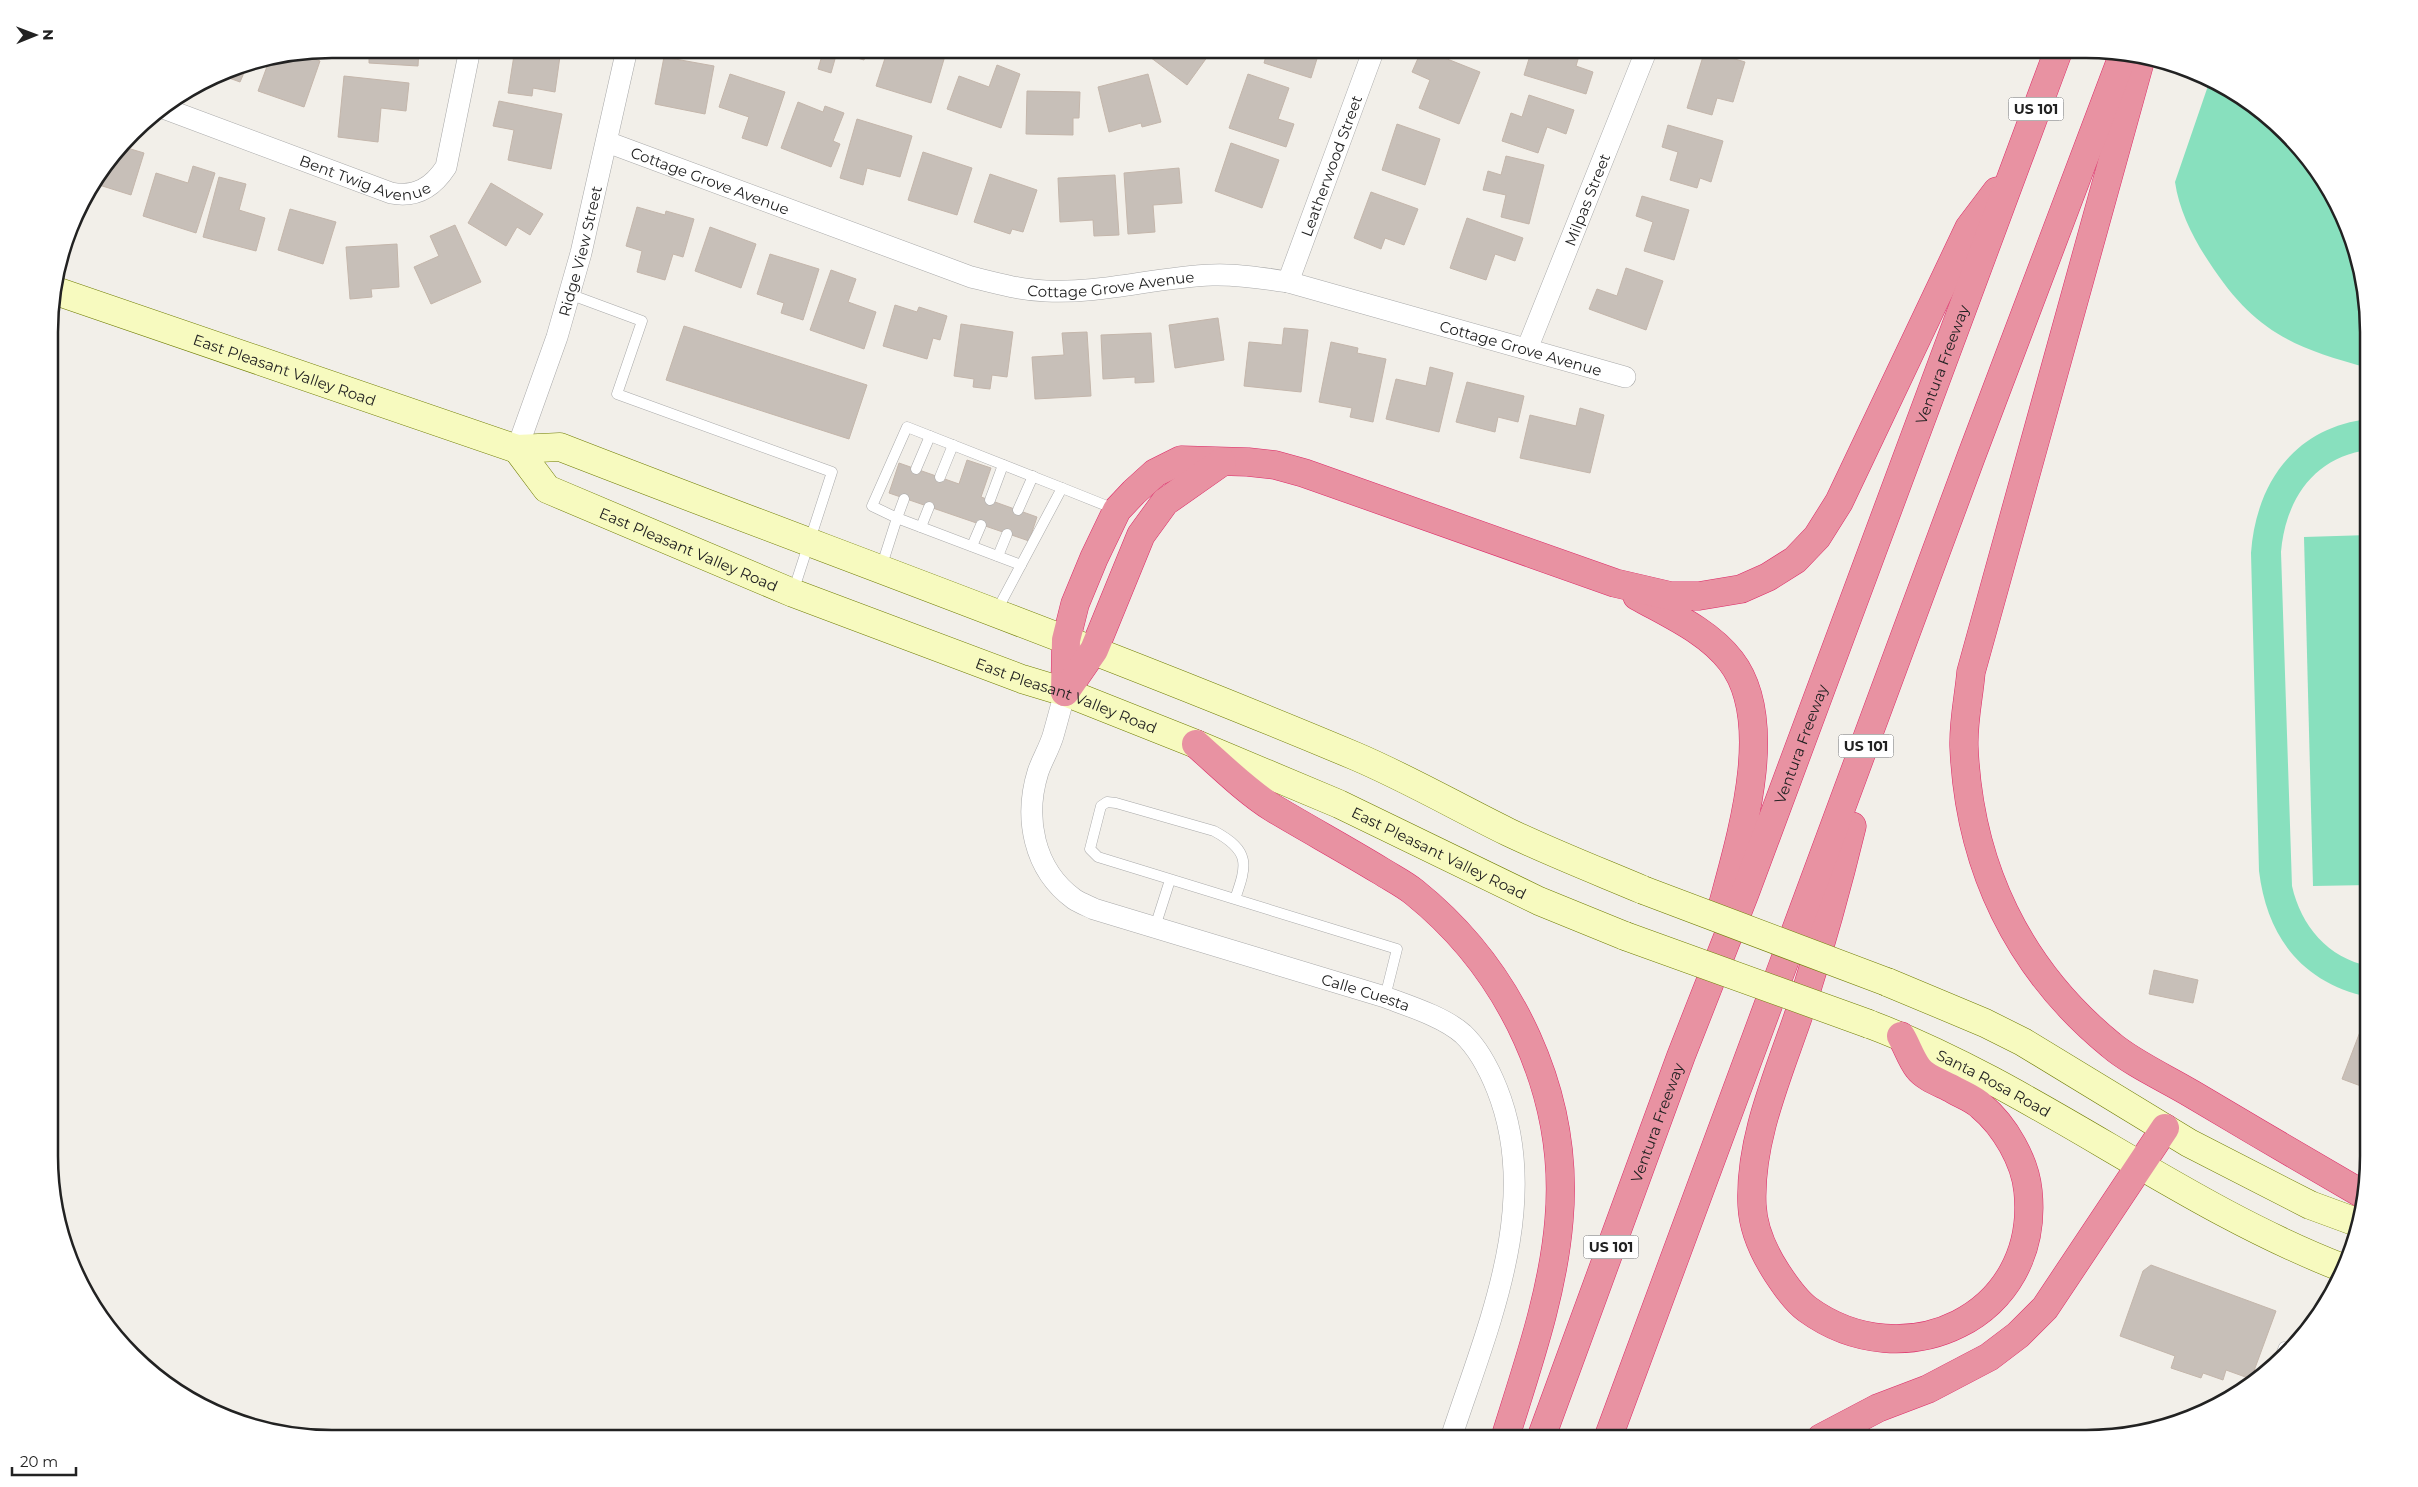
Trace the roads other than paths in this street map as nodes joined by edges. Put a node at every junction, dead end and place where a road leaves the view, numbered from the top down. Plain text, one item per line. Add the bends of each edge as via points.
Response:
1 (468, 58) edge
2 (625, 58) edge
3 (1371, 58) edge
4 (1643, 58) edge
5 (2056, 58) edge
6 (2121, 60) edge
7 (2140, 63) edge
8 (170, 110) edge
9 (607, 142) junction
10 (2013, 170) junction
11 (1288, 282) junction
12 (61, 293) edge
13 (569, 294) junction
14 (1527, 349) junction
15 (1625, 377) dead end
16 (930, 436) junction
17 (953, 445) junction
18 (517, 449) junction
19 (1222, 462) junction
20 (1003, 465) junction
21 (916, 469) dead end
22 (1033, 476) junction
23 (940, 478) dead end
24 (1062, 488) junction
25 (904, 499) dead end
26 (990, 500) dead end
27 (929, 507) dead end
28 (1018, 510) dead end
29 (1117, 510) junction
30 (897, 518) junction
31 (981, 524) dead end
32 (921, 527) junction
33 (1007, 534) dead end
34 (809, 544) junction
35 (972, 546) junction
36 (998, 556) junction
37 (1020, 565) junction
38 (881, 568) junction
39 (1615, 583) junction
40 (792, 593) junction
41 (996, 612) junction
42 (1066, 640) junction
43 (1094, 650) junction
44 (1065, 692) junction
45 (1886, 692) junction
46 (1196, 744) junction
47 (1170, 880) junction
48 (1236, 900) junction
49 (1155, 927) junction
50 (1624, 936) joint
51 (1385, 997) junction
52 (1901, 1036) junction
53 (1681, 1056) junction
54 (2165, 1128) junction
55 (2140, 1165) junction
56 (2358, 1192) edge
57 (2352, 1221) edge
58 (2337, 1265) edge
59 (1453, 1430) edge
60 (1507, 1430) edge
61 (1544, 1430) edge
62 (1611, 1430) edge
63 (1836, 1430) edge

1 - 8 street, Bent Twig Avenue via 446,167 438,179 414,194 392,193
2 - 9 street, Ridge View Street
3 - 11 street, Leatherwood Street
4 - 14 street, Milpas Street
5 - 10 highway, Ventura Freeway / US 101
6 - 45 highway, US 101 via 1984,420
7 - 56 highway via 1971,672 1964,744 1968,794 1979,851 2004,914 2036,965 2074,1012 2112,1047
9 - 11 street, Cottage Grove Avenue via 971,277 1013,287 1076,291 1213,275 1251,276
9 - 13 street, Ridge View Street
10 - 39 highway via 1969,228 1839,502 1818,537 1795,560 1741,589 1700,596 1671,596
10 - 53 highway, Ventura Freeway / US 101
11 - 14 street, Cottage Grove Avenue
12 - 18 main road, East Pleasant Valley Road
13 - 18 street, Ridge View Street
13 - 34 lane via 642,321 617,394 832,472
14 - 15 street, Cottage Grove Avenue
16 - 17 lane
16 - 21 lane
16 - 30 lane via 906,427 872,506
17 - 20 lane
17 - 23 lane
18 - 34 main road, East Pleasant Valley Road via 560,447
18 - 40 main road, East Pleasant Valley Road via 547,489
19 - 29 highway via 1181,460 1155,473
19 - 39 highway via 1248,462 1304,474
19 - 43 highway via 1165,502 1141,535
20 - 22 lane
20 - 26 lane
22 - 24 lane
22 - 28 lane
24 - 29 lane
24 - 37 lane
25 - 30 lane
27 - 32 lane
29 - 42 highway via 1081,590
30 - 32 lane
30 - 38 lane
31 - 35 lane
32 - 35 lane
33 - 36 lane
34 - 38 main road, East Pleasant Valley Road
34 - 40 lane
35 - 36 lane
36 - 37 lane
37 - 41 lane
38 - 41 main road, East Pleasant Valley Road
39 - 53 highway via 1718,647 1741,678 1754,723 1754,753 1743,821
40 - 44 main road, East Pleasant Valley Road
41 - 42 main road, East Pleasant Valley Road
42 - 43 main road, East Pleasant Valley Road
42 - 44 highway
43 - 44 highway
43 - 54 main road, East Pleasant Valley Road, bridge via 1358,758 1518,836 1643,890 1887,982 1985,1023 2023,1042
44 - 46 main road, East Pleasant Valley Road
44 - 49 street, Calle Cuesta via 1035,786 1032,834 1040,859 1054,880 1074,899 1094,909
45 - 52 highway via 1828,925 1754,1157 1752,1209 1757,1234 1768,1260 1807,1308 1837,1325 1881,1338 1908,1338 1940,1332 1972,1318 1997,1296 2017,1267 2028,1225 2028,1190 2021,1163 2011,1143 1980,1105 1919,1070
45 - 62 highway, US 101
46 - 50 main road, East Pleasant Valley Road via 1339,804 1539,901
46 - 60 highway via 1270,806 1412,891 1454,927 1486,966 1529,1042 1544,1082 1554,1125 1559,1168 1559,1219 1551,1277
47 - 48 lane
47 - 48 lane via 1093,855 1091,842 1104,803 1125,806 1223,836 1236,847 1244,862
47 - 49 lane
48 - 51 lane via 1397,949
49 - 51 street, Calle Cuesta
50 - 52 main road, Santa Rosa Road, bridge
51 - 59 street, Calle Cuesta via 1426,1012 1463,1034 1488,1066 1505,1108 1514,1157 1514,1206 1508,1248 1496,1298
52 - 55 main road, Santa Rosa Road via 2009,1089
53 - 61 highway, Ventura Freeway / US 101
54 - 55 highway
54 - 57 main road via 2310,1205
55 - 58 main road, Santa Rosa Road via 2291,1246
55 - 63 highway via 2045,1308 2018,1335 1989,1357 1928,1389 1878,1408

